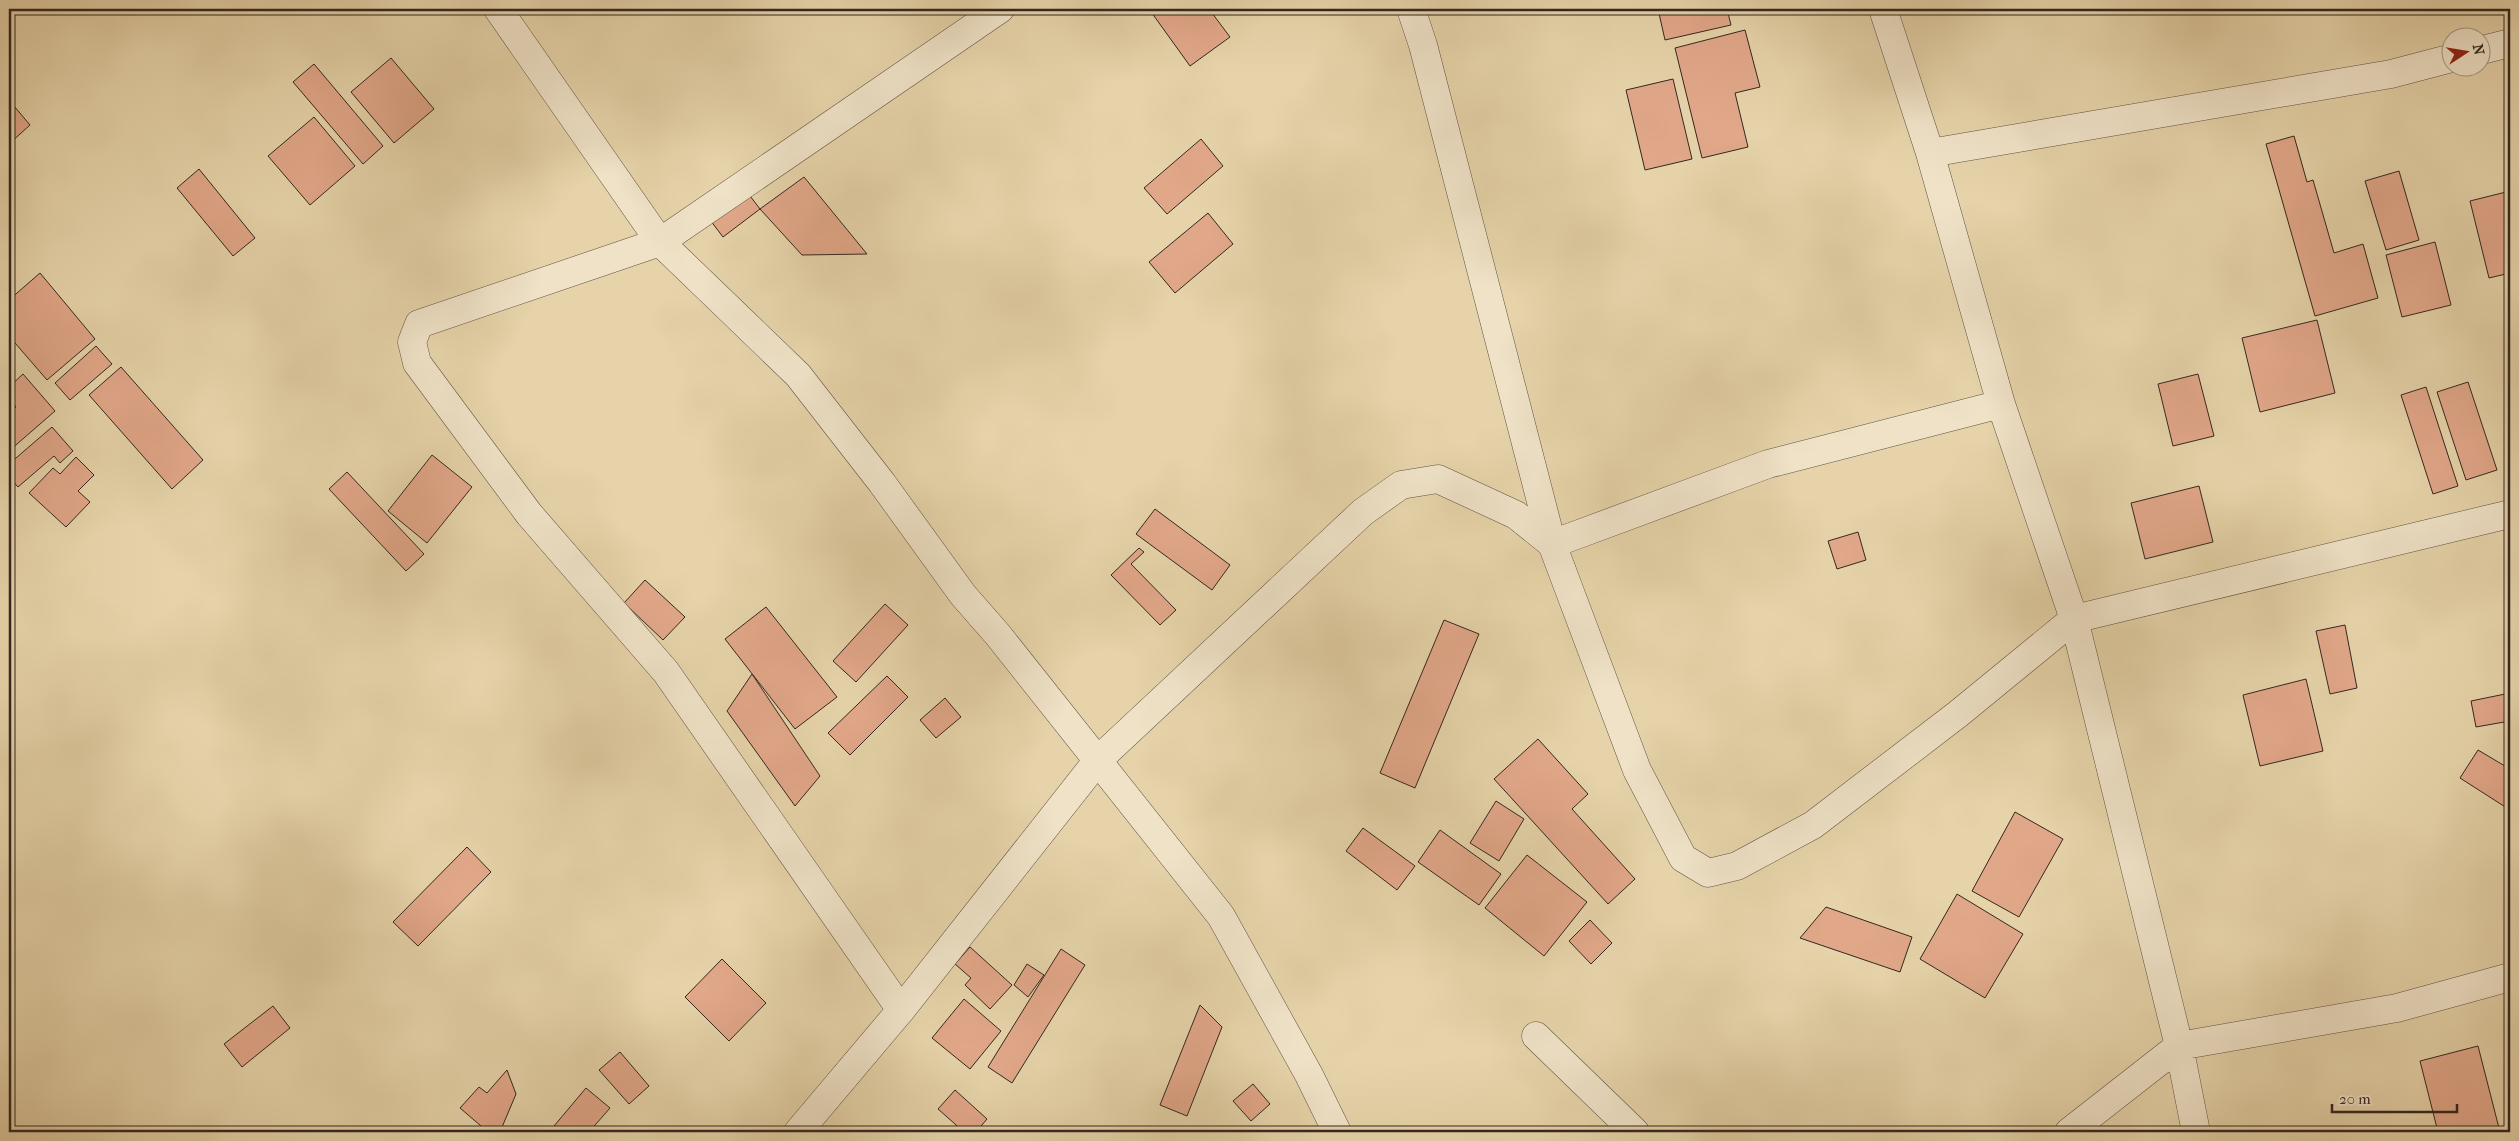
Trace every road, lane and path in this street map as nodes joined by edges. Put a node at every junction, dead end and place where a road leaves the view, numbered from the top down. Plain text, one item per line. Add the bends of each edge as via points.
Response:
1 (498, 9) edge
2 (1000, 9) edge
3 (1411, 9) edge
4 (1883, 9) edge
5 (2510, 43) edge
6 (2492, 48) edge
7 (2442, 61) edge
8 (1930, 152) junction
9 (660, 242) junction
10 (2001, 404) junction
11 (2510, 514) edge
12 (1552, 544) junction
13 (2074, 619) junction
14 (1098, 760) junction
15 (2510, 977) edge
16 (901, 1010) junction
17 (1536, 1036) dead end
18 (2179, 1046) junction
19 (798, 1132) edge
20 (1337, 1132) edge
21 (1635, 1132) edge
22 (2070, 1132) edge
23 (2196, 1132) edge

1 - 9 street
2 - 9 street
3 - 12 street via 1424,44
4 - 8 street
5 - 6 street
7 - 8 street via 2391,74
8 - 10 street
9 - 14 street via 798,375 963,595
9 - 16 street via 420,324 412,342 417,363 529,514 666,672
10 - 12 street via 1768,464
10 - 13 street
11 - 13 street
12 - 13 street via 1637,770 1683,858 1708,873 1737,866 1813,825 1958,714
12 - 14 street via 1516,515 1438,479 1401,485 1363,512
13 - 18 street
14 - 16 street
14 - 20 street via 1221,916 1310,1075
15 - 18 street via 2397,1008
16 - 19 street
17 - 21 street
18 - 22 street
18 - 23 street

